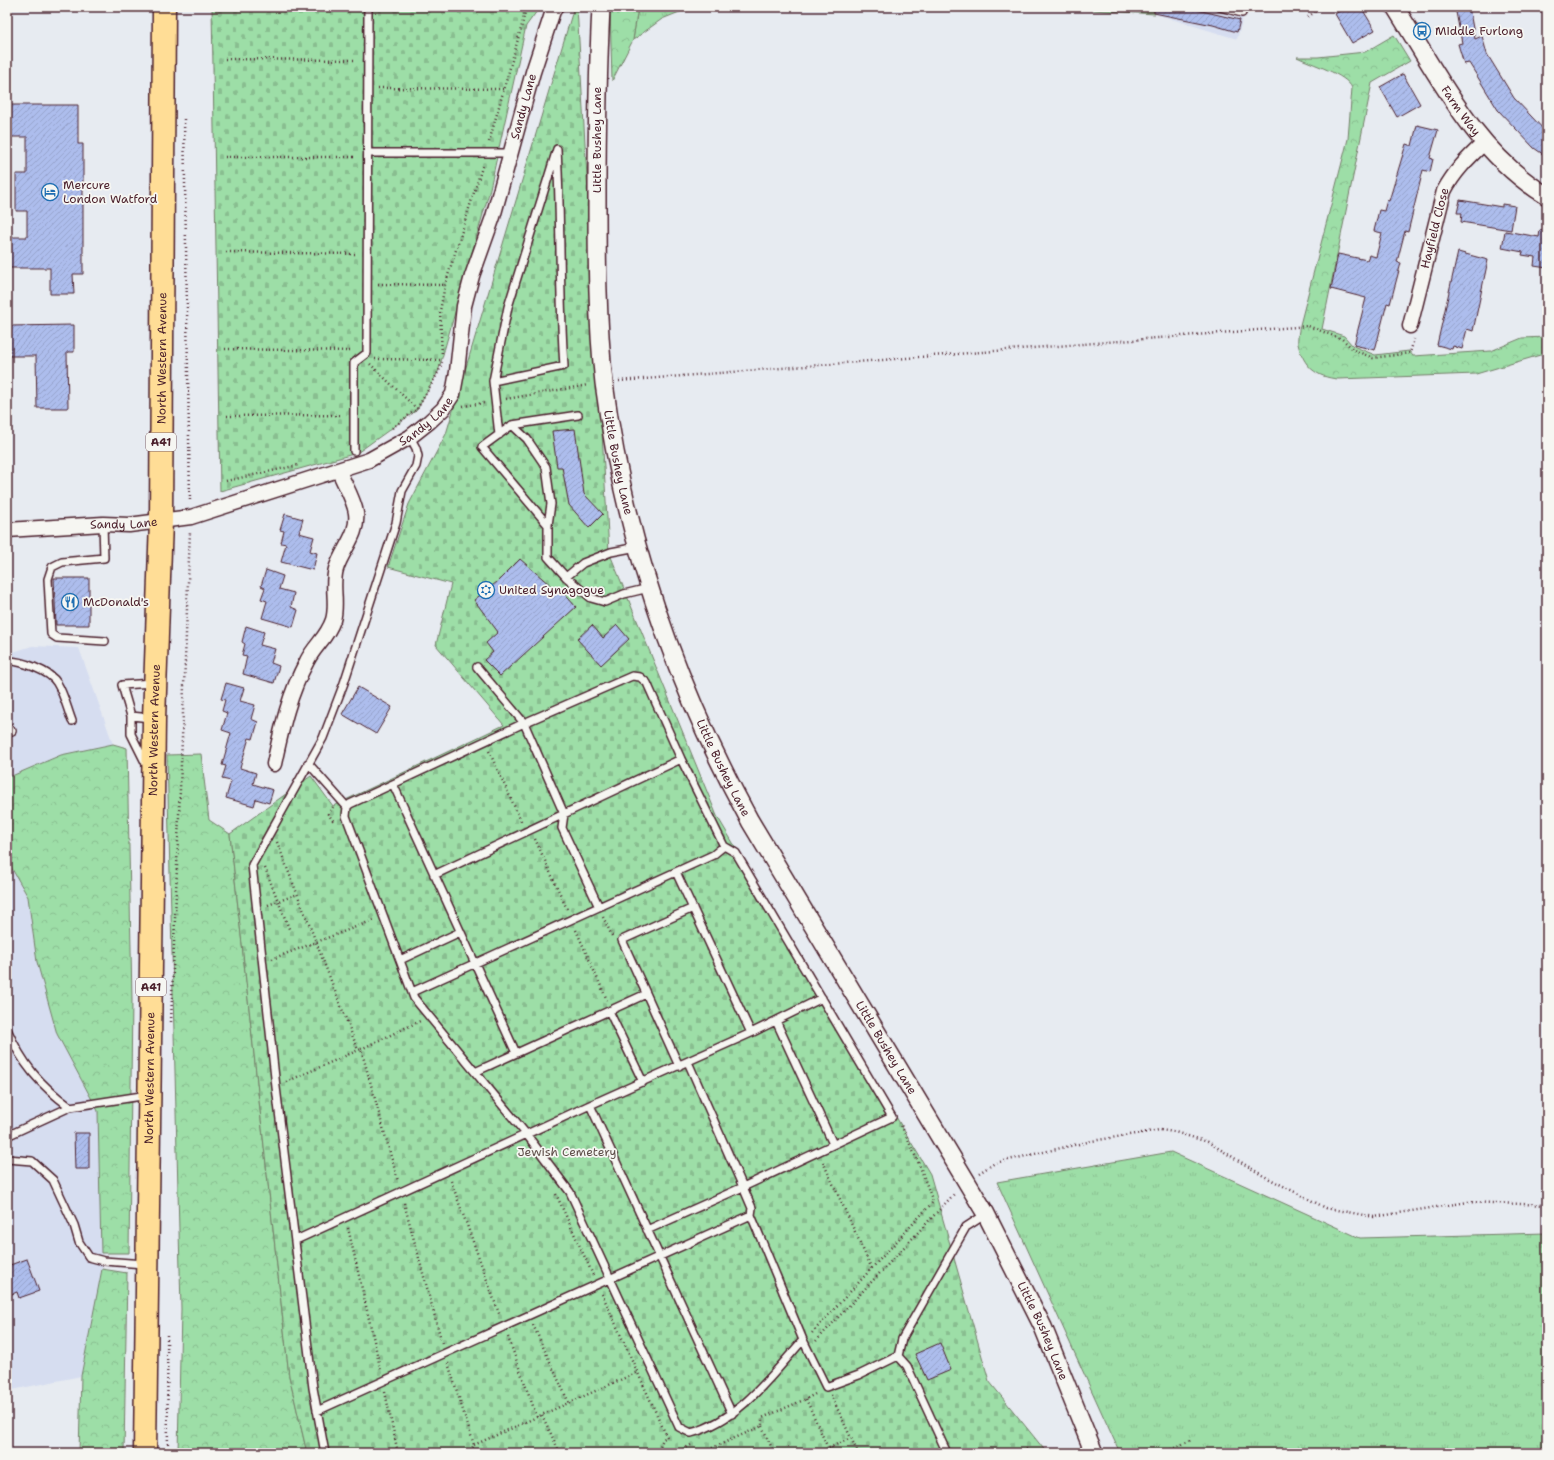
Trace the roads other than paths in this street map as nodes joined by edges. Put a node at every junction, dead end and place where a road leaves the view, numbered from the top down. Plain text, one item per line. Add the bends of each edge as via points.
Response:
1 (164, 7) edge
2 (368, 7) edge
3 (556, 7) edge
4 (601, 7) edge
5 (1220, 7) edge
6 (1395, 7) edge
7 (1242, 13) dead end
8 (1484, 143) junction
9 (510, 154) junction
10 (369, 155) junction
11 (1547, 196) edge
12 (1410, 326) road end
13 (492, 381) junction
14 (578, 415) dead end
15 (512, 425) junction
16 (499, 435) junction
17 (410, 437) junction
18 (354, 451) dead end
19 (339, 471) junction
20 (161, 521) junction
21 (103, 524) junction
22 (548, 525) junction
23 (7, 530) edge
24 (637, 547) junction
25 (566, 577) junction
26 (649, 588) junction
27 (105, 640) dead end
28 (7, 661) edge
29 (477, 667) dead end
30 (155, 683) junction
31 (132, 716) junction
32 (154, 718) junction
33 (72, 720) dead end
34 (524, 723) junction
35 (681, 759) junction
36 (308, 763) junction
37 (274, 764) dead end
38 (154, 778) junction
39 (393, 784) junction
40 (347, 808) junction
41 (564, 814) junction
42 (724, 846) junction
43 (676, 872) junction
44 (434, 875) junction
45 (599, 907) junction
46 (693, 908) junction
47 (460, 932) junction
48 (400, 960) junction
49 (475, 963) junction
50 (412, 992) junction
51 (646, 994) junction
52 (822, 998) junction
53 (609, 1011) junction
54 (776, 1021) junction
55 (7, 1029) edge
56 (751, 1033) junction
57 (516, 1053) junction
58 (688, 1062) junction
59 (679, 1066) junction
60 (475, 1072) junction
61 (643, 1082) junction
62 (150, 1094) junction
63 (590, 1105) junction
64 (70, 1107) junction
65 (527, 1135) junction
66 (7, 1136) edge
67 (833, 1144) junction
68 (7, 1159) edge
69 (743, 1187) junction
70 (986, 1214) junction
71 (751, 1215) junction
72 (647, 1230) junction
73 (296, 1240) junction
74 (658, 1257) junction
75 (148, 1264) junction
76 (611, 1278) junction
77 (803, 1340) junction
78 (898, 1356) junction
79 (317, 1411) junction
80 (732, 1414) junction
81 (145, 1453) edge
82 (325, 1453) edge
83 (947, 1453) edge
84 (1094, 1453) edge

1 - 20 highway, North Western Avenue / A41
2 - 10 lane
3 - 9 street, Sandy Lane via 533,72
4 - 24 street, Little Bushey Lane via 598,80 598,308 604,383 623,492
5 - 7 lane
6 - 8 street, Farm Way via 1472,129
8 - 11 street, Farm Way via 1515,174
8 - 12 street, Hayfield Close via 1460,166 1444,191
9 - 10 lane
9 - 17 street, Sandy Lane via 464,306 453,394 443,409
10 - 18 lane via 365,354 354,363
13 - 13 lane via 508,307 557,149 564,366
13 - 16 lane
14 - 15 lane
15 - 16 lane
15 - 22 lane via 527,439 546,467 551,504
16 - 22 lane via 482,447
17 - 19 street, Sandy Lane via 369,460
17 - 36 lane via 417,452 416,466 402,491 396,523 344,683 323,738
19 - 20 street, Sandy Lane via 191,517
19 - 37 street via 356,512 356,523 336,571 334,618 328,634 308,659 287,705
20 - 21 street, Sandy Lane via 130,525
20 - 30 highway, North Western Avenue / A41
21 - 23 street, Sandy Lane
21 - 27 lane via 104,558 62,562 52,567 48,579 51,634 57,638
22 - 25 lane via 548,557
24 - 25 lane via 611,552 583,563
24 - 26 street, Little Bushey Lane
25 - 26 lane via 591,598 605,602
26 - 70 street, Little Bushey Lane via 679,672 724,773
28 - 33 lane via 15,660 40,670 56,681
29 - 34 lane
30 - 31 lane via 122,685
30 - 32 highway, North Western Avenue / A41
31 - 32 lane
31 - 38 lane via 132,734
32 - 38 highway, North Western Avenue / A41
34 - 35 lane via 632,676 640,677 647,682
34 - 39 lane
34 - 41 lane
35 - 41 lane
35 - 42 lane
36 - 40 lane
36 - 73 lane via 252,865 276,1087
38 - 62 highway, North Western Avenue / A41
39 - 40 lane via 350,804
39 - 44 lane
40 - 48 lane via 346,816
41 - 44 lane
41 - 45 lane via 562,828
42 - 43 lane via 713,855
42 - 52 lane via 736,853
43 - 45 lane
43 - 46 lane
44 - 47 lane
45 - 49 lane
46 - 51 lane via 622,940
46 - 56 lane
47 - 48 lane
47 - 49 lane
48 - 50 lane
49 - 50 lane
49 - 57 lane
50 - 60 lane via 414,998
51 - 53 lane
51 - 59 lane
52 - 54 lane
52 - 67 lane via 892,1116
53 - 57 lane
53 - 61 lane
54 - 56 lane
54 - 67 lane
55 - 64 lane via 22,1060 37,1080
56 - 58 lane
57 - 60 lane
58 - 59 lane
58 - 69 lane
59 - 61 lane
60 - 65 lane
61 - 63 lane
62 - 64 lane
62 - 75 highway, North Western Avenue / A41
63 - 65 lane
63 - 72 lane
64 - 66 lane
65 - 73 lane
65 - 76 lane via 570,1192
67 - 69 lane
68 - 75 lane via 32,1161 53,1180 79,1242 89,1257 104,1261
69 - 71 lane via 752,1208
69 - 72 lane
70 - 78 lane via 966,1227 902,1339
70 - 84 street, Little Bushey Lane via 1043,1327
71 - 74 lane
71 - 77 lane
72 - 74 lane
73 - 79 lane
74 - 76 lane
74 - 80 lane
75 - 81 highway, North Western Avenue / A41
76 - 79 lane
76 - 80 lane via 679,1427 691,1433
77 - 78 lane via 826,1387 859,1375
77 - 80 lane via 746,1403
78 - 83 lane via 907,1366
79 - 82 lane

